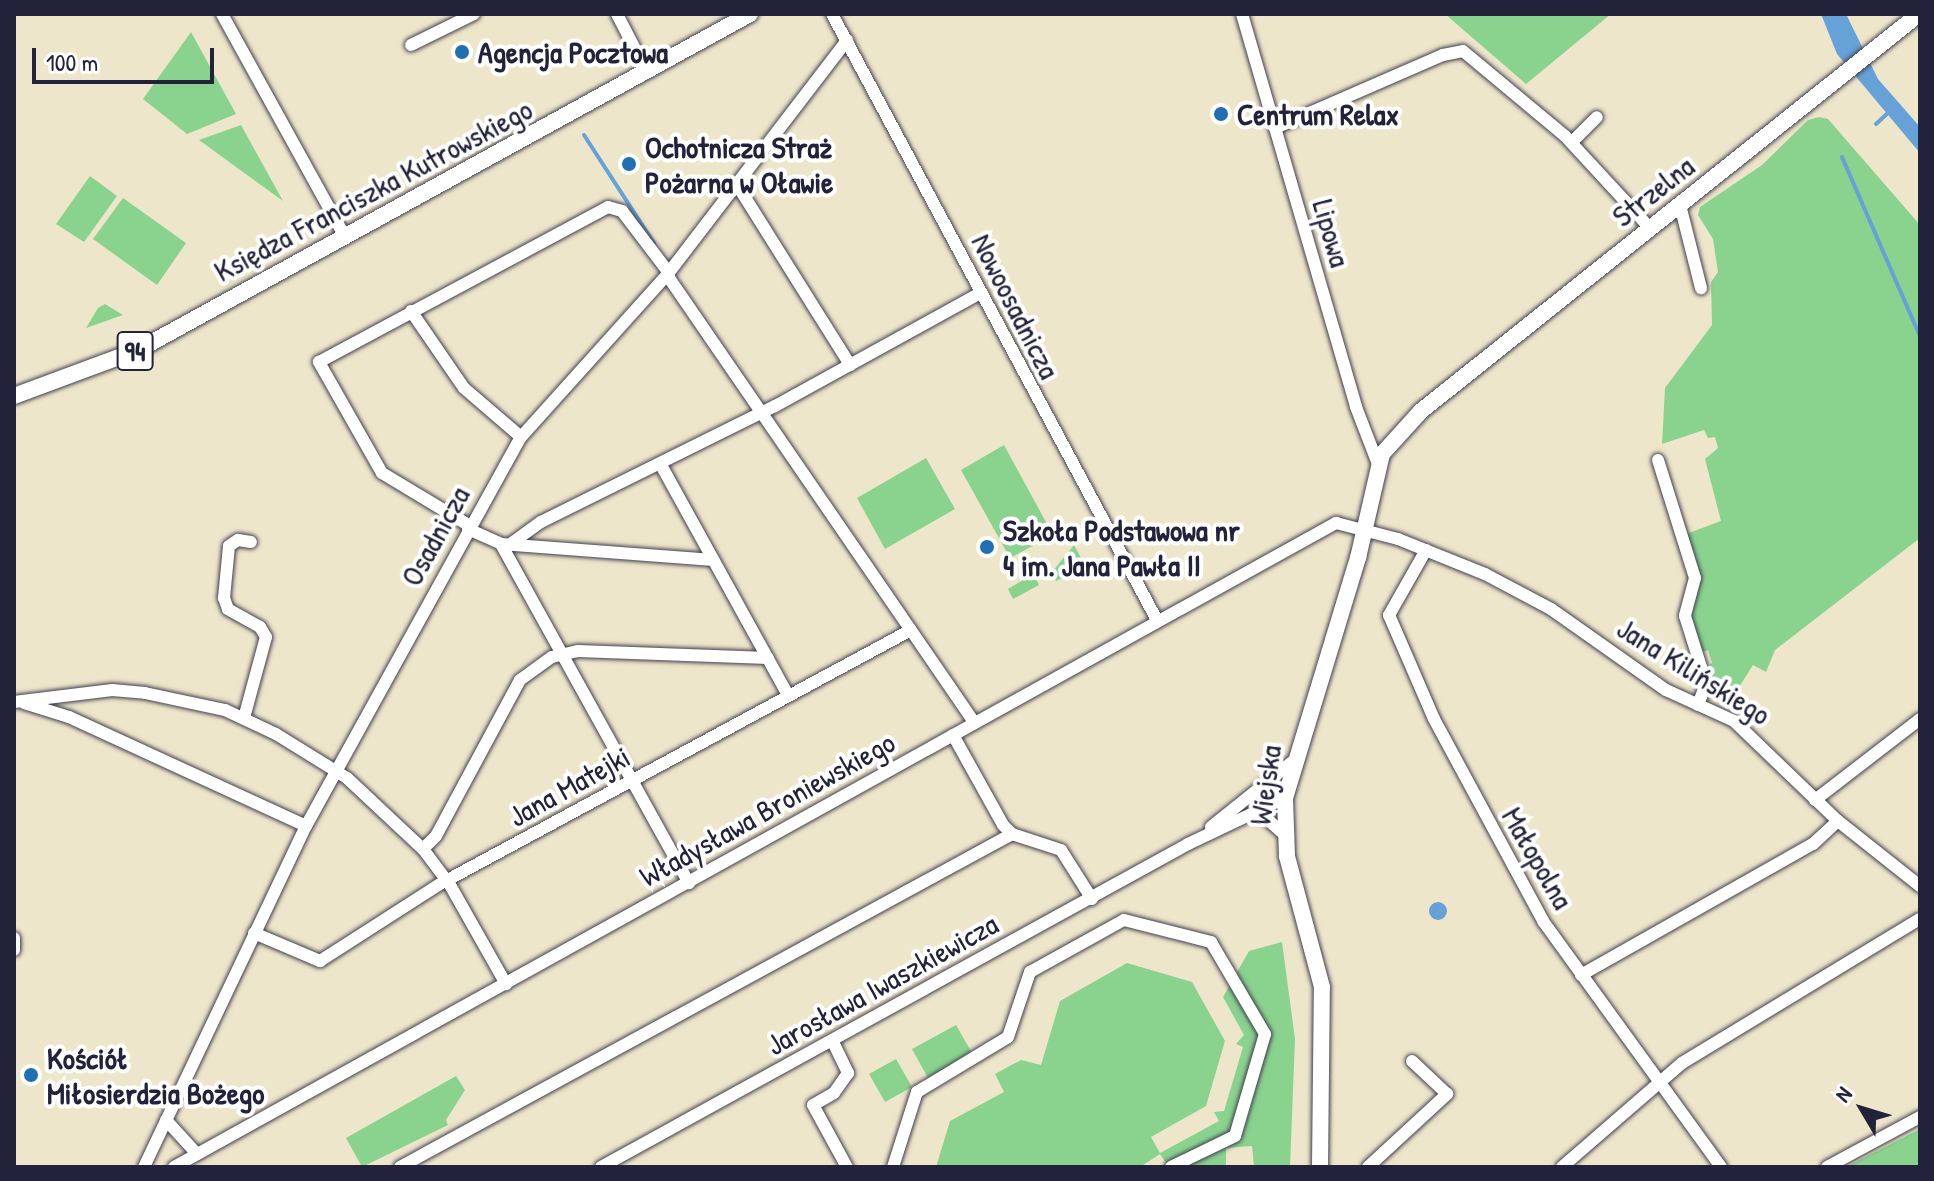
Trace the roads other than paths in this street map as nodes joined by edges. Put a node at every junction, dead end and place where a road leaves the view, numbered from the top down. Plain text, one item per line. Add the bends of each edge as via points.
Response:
1 (222, 14) edge
2 (474, 14) edge
3 (617, 14) edge
4 (750, 14) edge
5 (832, 14) edge
6 (1242, 14) edge
7 (1898, 14) edge
8 (1919, 14) edge
9 (1895, 34) junction
10 (847, 40) junction
11 (411, 45) dead end
12 (647, 72) junction
13 (1597, 117) dead end
14 (1275, 128) junction
15 (1568, 139) junction
16 (736, 183) junction
17 (1680, 205) junction
18 (1650, 228) junction
19 (345, 237) junction
20 (668, 274) junction
21 (1701, 288) dead end
22 (979, 294) junction
23 (411, 311) junction
24 (850, 365) junction
25 (14, 396) edge
26 (761, 413) junction
27 (521, 437) junction
28 (1658, 460) dead end
29 (1378, 464) junction
30 (661, 465) junction
31 (533, 527) junction
32 (469, 528) junction
33 (1365, 528) junction
34 (251, 542) dead end
35 (505, 545) junction
36 (541, 548) junction
37 (1426, 550) junction
38 (713, 560) junction
39 (1157, 620) junction
40 (911, 630) junction
41 (559, 654) junction
42 (768, 658) junction
43 (788, 695) junction
44 (16, 701) edge
45 (1698, 705) junction
46 (244, 718) junction
47 (1920, 719) edge
48 (974, 722) junction
49 (953, 735) junction
50 (1292, 762) junction
51 (337, 772) junction
52 (631, 781) junction
53 (1257, 792) junction
54 (1285, 796) junction
55 (1815, 800) junction
56 (1250, 815) junction
57 (1838, 821) junction
58 (306, 826) junction
59 (1012, 834) junction
60 (1284, 834) junction
61 (1188, 844) junction
62 (423, 849) junction
63 (448, 881) junction
64 (689, 883) junction
65 (1920, 886) edge
66 (1092, 899) junction
67 (1920, 919) edge
68 (254, 933) junction
69 (14, 938) edge
70 (14, 950) edge
71 (1581, 975) junction
72 (506, 984) junction
73 (832, 1040) junction
74 (1412, 1061) dead end
75 (1658, 1080) junction
76 (1920, 1117) edge
77 (166, 1120) junction
78 (197, 1154) junction
79 (144, 1167) edge
80 (174, 1167) edge
81 (400, 1167) edge
82 (601, 1167) edge
83 (847, 1167) edge
84 (893, 1167) edge
85 (1171, 1167) edge
86 (1320, 1167) edge
87 (1368, 1167) edge
88 (1562, 1167) edge
89 (1721, 1167) edge
90 (1827, 1167) edge

1 - 19 street
2 - 11 street
3 - 12 street
4 - 12 main road, Księdza Franciszka Kutrowskiego / 94
5 - 10 street, Nowoosadnicza
6 - 14 street, Lipowa
7 - 9 main road
8 - 9 main road, Strzelna
9 - 17 main road, Strzelna
10 - 16 street, Osadnicza
10 - 22 street, Nowoosadnicza
12 - 19 main road, Księdza Franciszka Kutrowskiego / 94
13 - 15 street
14 - 15 street via 1463,51
14 - 29 street, Lipowa via 1356,407
15 - 18 street
16 - 20 street, Osadnicza
16 - 24 street
17 - 18 main road, Strzelna
17 - 21 street
18 - 29 main road, Strzelna via 1421,411 1386,447
19 - 25 main road, Księdza Franciszka Kutrowskiego / 94 via 126,356
20 - 23 street via 622,211 608,207
20 - 26 street
20 - 27 street, Osadnicza
22 - 24 street
22 - 39 street, Nowoosadnicza
23 - 27 street via 464,388
23 - 32 street via 319,362 382,473
24 - 26 street
26 - 30 street
26 - 40 street
27 - 32 street, Osadnicza
28 - 45 street via 1695,578 1685,616 1701,667 1704,689
29 - 33 main road, Wiejska
30 - 31 street
30 - 38 street
31 - 35 street
31 - 36 street via 532,541
32 - 35 street
32 - 51 street, Osadnicza
33 - 37 street, Jana Kilińskiego
33 - 39 street, Władysława Broniewskiego via 1328,526
33 - 50 main road, Wiejska
34 - 46 street via 238,540 229,546 224,598 228,609 260,627 266,637
35 - 36 street
35 - 41 street
36 - 38 street
37 - 45 street, Jana Kilińskiego via 1519,591 1666,690
37 - 71 street, Małopolna via 1389,615 1460,772 1543,921
38 - 42 street
39 - 48 street, Władysława Broniewskiego
40 - 43 street, Jana Matejki
40 - 48 street
41 - 42 street
41 - 52 street
41 - 62 street via 520,680 436,836
42 - 43 street
43 - 52 street, Jana Matejki
44 - 46 street via 112,690 189,700
44 - 58 street via 69,717
45 - 55 street, Jana Kilińskiego via 1744,728
46 - 51 street
47 - 55 street
48 - 49 street, Władysława Broniewskiego
49 - 59 street via 996,815
49 - 64 street, Władysława Broniewskiego
50 - 53 street, Jarosława Iwaszkiewicza
50 - 54 main road, Wiejska
51 - 58 street, Osadnicza
51 - 62 street
52 - 63 street, Jana Matejki
52 - 64 street
53 - 54 street via 1274,790
53 - 61 street, Jarosława Iwaszkiewicza
54 - 56 street, Jarosława Iwaszkiewicza
54 - 60 main road, Wiejska
55 - 57 street, Jana Kilińskiego
56 - 60 street via 1266,818
56 - 61 street, Jarosława Iwaszkiewicza
57 - 65 street, Jana Kilińskiego
57 - 71 street via 1813,844
58 - 68 street, Osadnicza
59 - 66 street via 1061,850
59 - 81 street
60 - 86 main road, Wiejska via 1322,987
61 - 66 street, Jarosława Iwaszkiewicza
62 - 63 street
63 - 68 street, Jana Matejki via 318,961
63 - 72 street
64 - 72 street, Władysława Broniewskiego
66 - 73 street, Jarosława Iwaszkiewicza
67 - 75 street
68 - 77 street, Osadnicza
69 - 70 street
71 - 75 street, Małopolna
72 - 78 street, Władysława Broniewskiego
73 - 82 street, Jarosława Iwaszkiewicza
73 - 83 street via 848,1073 834,1093 813,1105
74 - 87 street via 1447,1094
75 - 88 street
75 - 89 street, Małopolna
76 - 90 street
77 - 78 street
77 - 79 street, Osadnicza
78 - 80 street, Władysława Broniewskiego
84 - 85 street via 917,1092 1008,1037 1030,972 1124,920 1211,942 1265,1034 1235,1136

